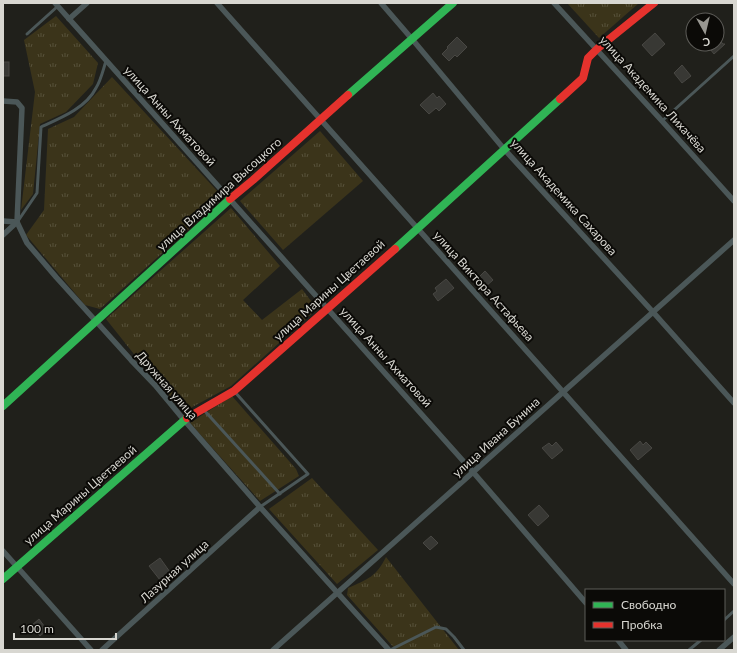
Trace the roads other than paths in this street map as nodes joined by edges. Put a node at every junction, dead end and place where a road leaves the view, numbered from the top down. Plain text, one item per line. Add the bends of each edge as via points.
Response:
1 (87, 3) edge
2 (217, 3) edge
3 (380, 3) edge
4 (453, 3) edge
5 (554, 3) edge
6 (654, 3) edge
7 (57, 5) edge
8 (69, 19) junction
9 (27, 34) dead end
10 (412, 39) junction
11 (597, 49) junction
12 (734, 56) edge
13 (106, 60) junction
14 (3, 101) edge
15 (320, 119) junction
16 (662, 121) junction
17 (504, 149) junction
18 (230, 199) junction
19 (734, 202) edge
20 (3, 221) edge
21 (17, 222) junction
22 (417, 227) junction
23 (3, 235) edge
24 (734, 240) edge
25 (328, 309) junction
26 (653, 312) junction
27 (96, 320) junction
28 (234, 391) junction
29 (564, 392) junction
30 (734, 403) edge
31 (3, 406) edge
32 (203, 409) junction
33 (184, 420) junction
34 (473, 472) junction
35 (280, 494) junction
36 (260, 508) junction
37 (3, 551) edge
38 (17, 567) junction
39 (3, 579) edge
40 (734, 584) edge
41 (336, 592) junction
42 (585, 602) edge
43 (734, 611) edge
44 (725, 619) edge
45 (734, 637) edge
46 (619, 641) edge
47 (700, 641) edge
48 (721, 649) edge
49 (91, 650) edge
50 (102, 650) edge
51 (273, 650) edge
52 (389, 650) edge
53 (464, 650) edge
54 (626, 650) edge
55 (689, 650) edge

1 - 8 street
2 - 15 street, улица Виктора Астафьева
3 - 10 street, улица Академика Сахарова
4 - 10 street, улица Владимира Высоцкого
5 - 11 street, улица Академика Лихачёва
6 - 11 street, улица Марины Цветаевой
7 - 8 street, улица Анны Ахматовой
7 - 9 lane
8 - 13 street, улица Анны Ахматовой
10 - 15 street, улица Владимира Высоцкого
10 - 17 street, улица Академика Сахарова
11 - 16 street, улица Академика Лихачёва
11 - 17 street, улица Марины Цветаевой via 588,58 583,78
12 - 16 lane
13 - 18 street, улица Анны Ахматовой
13 - 21 lane via 96,88 85,102 41,127 37,194
14 - 21 street, Дружная улица via 17,102 22,108
15 - 18 street, улица Владимира Высоцкого
15 - 22 street, улица Виктора Астафьева
16 - 19 street, улица Академика Лихачёва
17 - 22 street, улица Марины Цветаевой
17 - 26 street, улица Академика Сахарова
18 - 25 street, улица Анны Ахматовой
18 - 27 street, улица Владимира Высоцкого
20 - 21 street
21 - 23 street
21 - 27 street, Дружная улица via 36,255
22 - 25 street, улица Марины Цветаевой
22 - 29 street, улица Виктора Астафьева
24 - 26 street, улица Ивана Бунина
25 - 28 street, улица Марины Цветаевой
25 - 34 street, улица Анны Ахматовой
26 - 29 street, улица Ивана Бунина
26 - 30 street, улица Академика Сахарова
27 - 31 street, улица Владимира Высоцкого
27 - 33 street, Дружная улица
28 - 32 street, улица Марины Цветаевой
28 - 35 lane via 308,474
29 - 34 street, улица Ивана Бунина
29 - 40 street, улица Виктора Астафьева
32 - 33 street, улица Марины Цветаевой
32 - 35 lane
33 - 36 street, Дружная улица
33 - 38 street, улица Марины Цветаевой
34 - 41 street, улица Ивана Бунина
34 - 42 street, улица Анны Ахматовой
35 - 36 lane
36 - 41 street, Дружная улица
36 - 50 street, Лазурная улица
37 - 38 street
38 - 39 street, улица Марины Цветаевой
38 - 49 street
41 - 51 street, улица Ивана Бунина
41 - 52 street, Дружная улица
43 - 44 lane
45 - 48 street
46 - 54 street
47 - 55 lane
52 - 53 lane via 436,627 446,629

